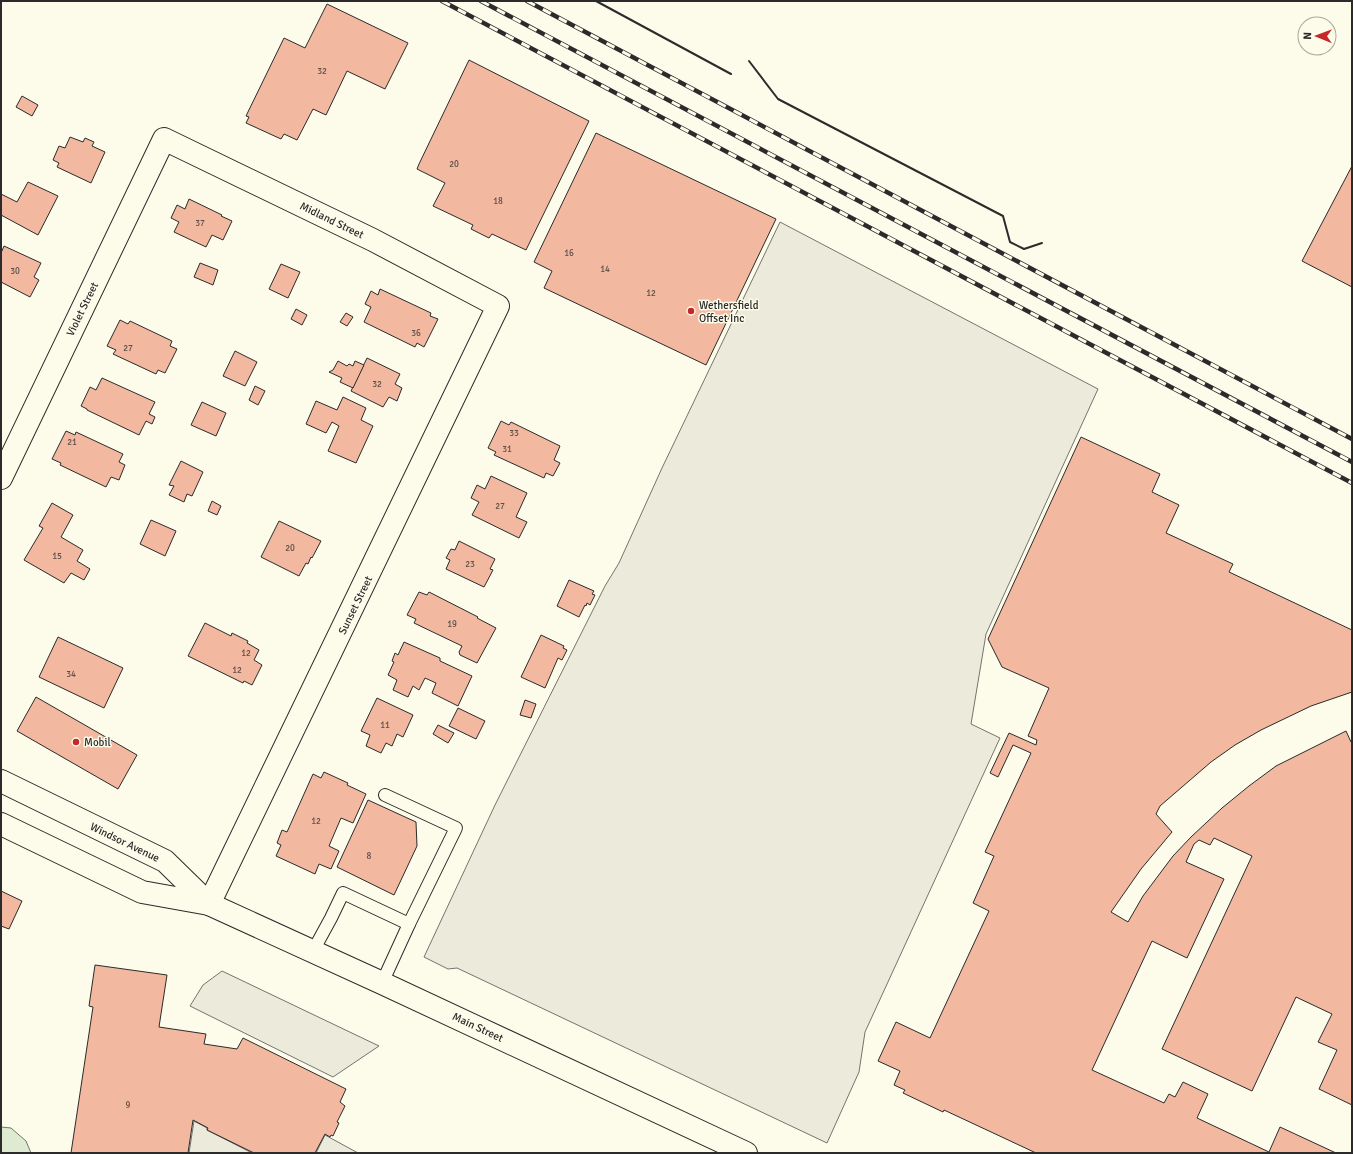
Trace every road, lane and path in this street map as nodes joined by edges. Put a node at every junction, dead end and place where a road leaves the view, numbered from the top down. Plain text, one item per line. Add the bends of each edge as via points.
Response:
1 (164, 139) joint
2 (498, 306) joint
3 (1, 478) edge
4 (1, 781) edge
5 (385, 795) dead end
6 (1, 824) edge
7 (210, 904) junction
8 (409, 924) junction
9 (313, 951) junction
10 (382, 982) junction
11 (746, 1153) edge

1 - 2 street, Midland Street via 373,240
1 - 3 street, Violet Street
2 - 7 street, Sunset Street
4 - 7 street, Windsor Avenue via 165,861
5 - 8 lane via 456,828
6 - 7 street via 142,892
7 - 9 street, Main Street
8 - 9 lane via 342,893
8 - 10 lane
9 - 10 street, Main Street
10 - 11 street, Main Street

